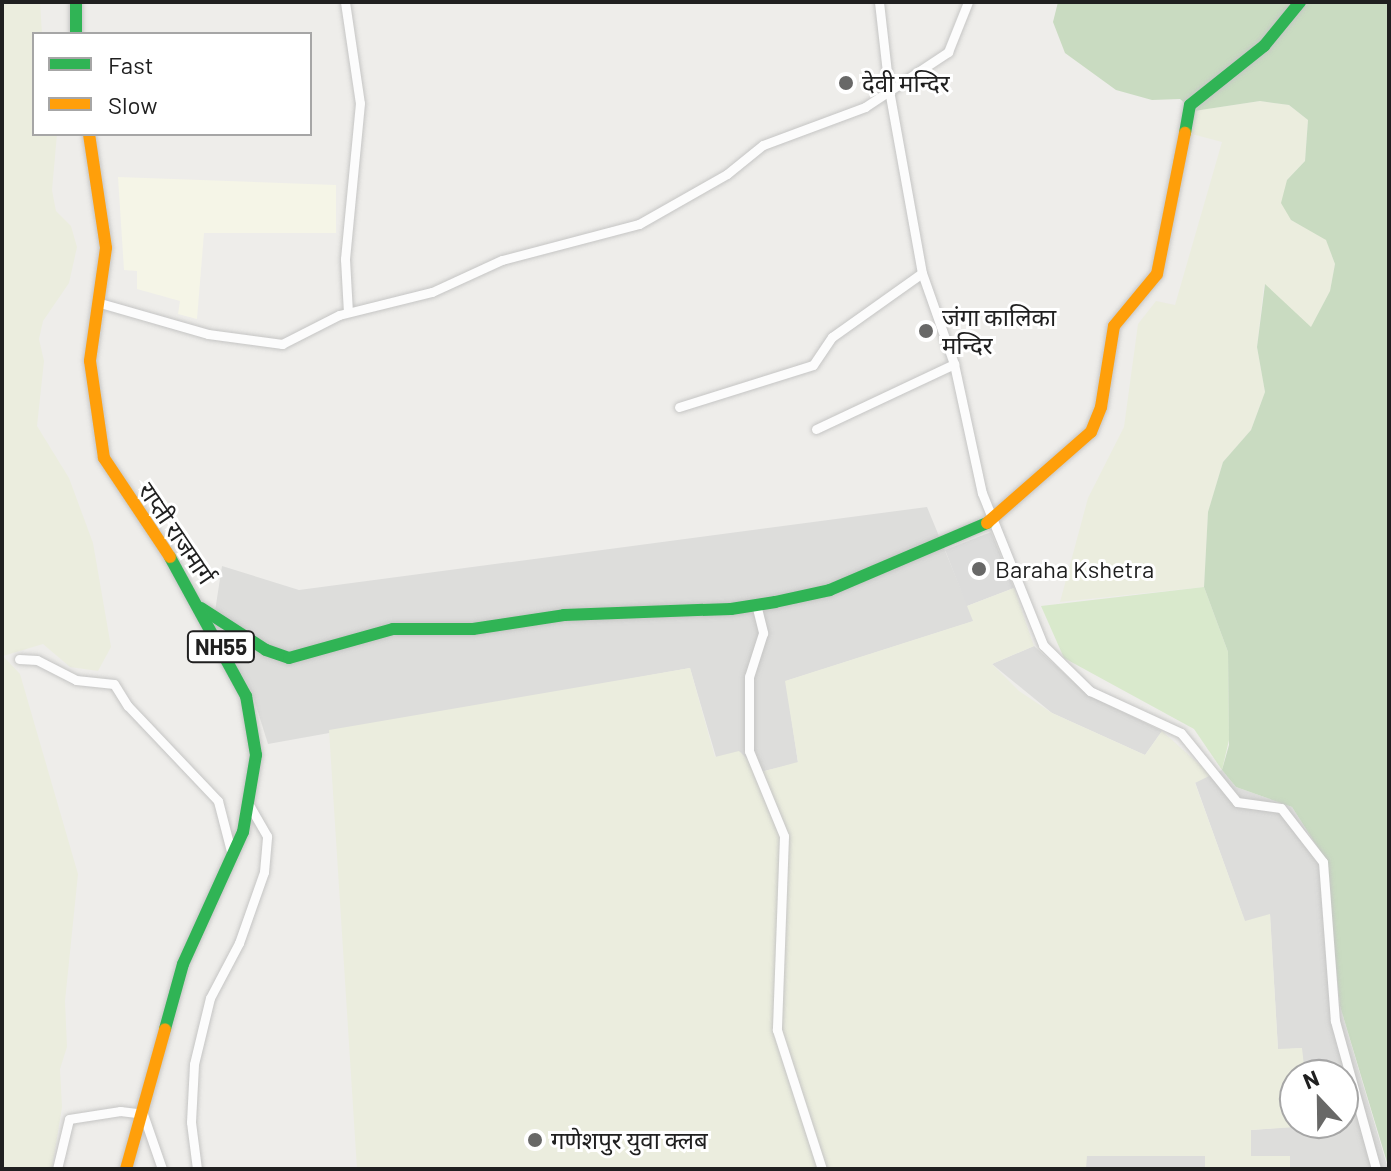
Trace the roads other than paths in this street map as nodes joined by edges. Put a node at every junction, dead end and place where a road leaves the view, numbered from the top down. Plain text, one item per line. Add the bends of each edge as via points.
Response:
1 (76, 2) edge
2 (345, 2) edge
3 (879, 2) edge
4 (968, 2) edge
5 (1300, 2) edge
6 (76, 32) edge
7 (889, 90) junction
8 (89, 136) edge
9 (922, 273) junction
10 (100, 303) junction
11 (348, 312) junction
12 (954, 364) junction
13 (679, 407) dead end
14 (816, 429) dead end
15 (991, 518) junction
16 (756, 604) junction
17 (201, 608) junction
18 (19, 659) dead end
19 (250, 806) junction
20 (232, 855) junction
21 (143, 1114) junction
22 (57, 1169) edge
23 (126, 1169) edge
24 (162, 1169) edge
25 (197, 1169) edge
26 (822, 1169) edge
27 (1376, 1169) edge

1 - 6 street
2 - 11 street via 360,118 345,259
3 - 7 street
4 - 7 street via 948,52
5 - 15 street via 1264,46 1190,105 1157,274 1114,326 1101,407 1091,432
7 - 9 street
7 - 11 street via 865,107 763,145 727,174 639,224 502,260 432,292
8 - 10 street, राप्ती राजमार्ग / NH55 via 106,248
9 - 12 street
9 - 13 street via 832,337 813,365
10 - 11 street via 208,334 282,344
10 - 17 street, राप्ती राजमार्ग / NH55 via 90,361 104,458
12 - 14 street
12 - 15 street
15 - 16 street via 955,542 830,590
15 - 27 street via 1043,645 1056,661 1090,691 1181,733 1237,802 1281,808 1323,862 1335,1021
16 - 17 street via 564,615 473,629 393,629 289,658 266,650
16 - 26 street via 763,633 749,677 749,751 784,836 777,1030 788,1077
17 - 19 street, राप्ती राजमार्ग / NH55 via 246,696 254,728 256,781
18 - 20 street via 37,660 76,680 114,684 128,706 218,801
19 - 20 street, राप्ती राजमार्ग / NH55
19 - 25 street via 267,836 264,872 239,943 210,998 194,1064 191,1122
20 - 21 street, राप्ती राजमार्ग / NH55 via 183,964
21 - 22 street via 120,1111 69,1119
21 - 23 street, राप्ती राजमार्ग / NH55
21 - 24 street

